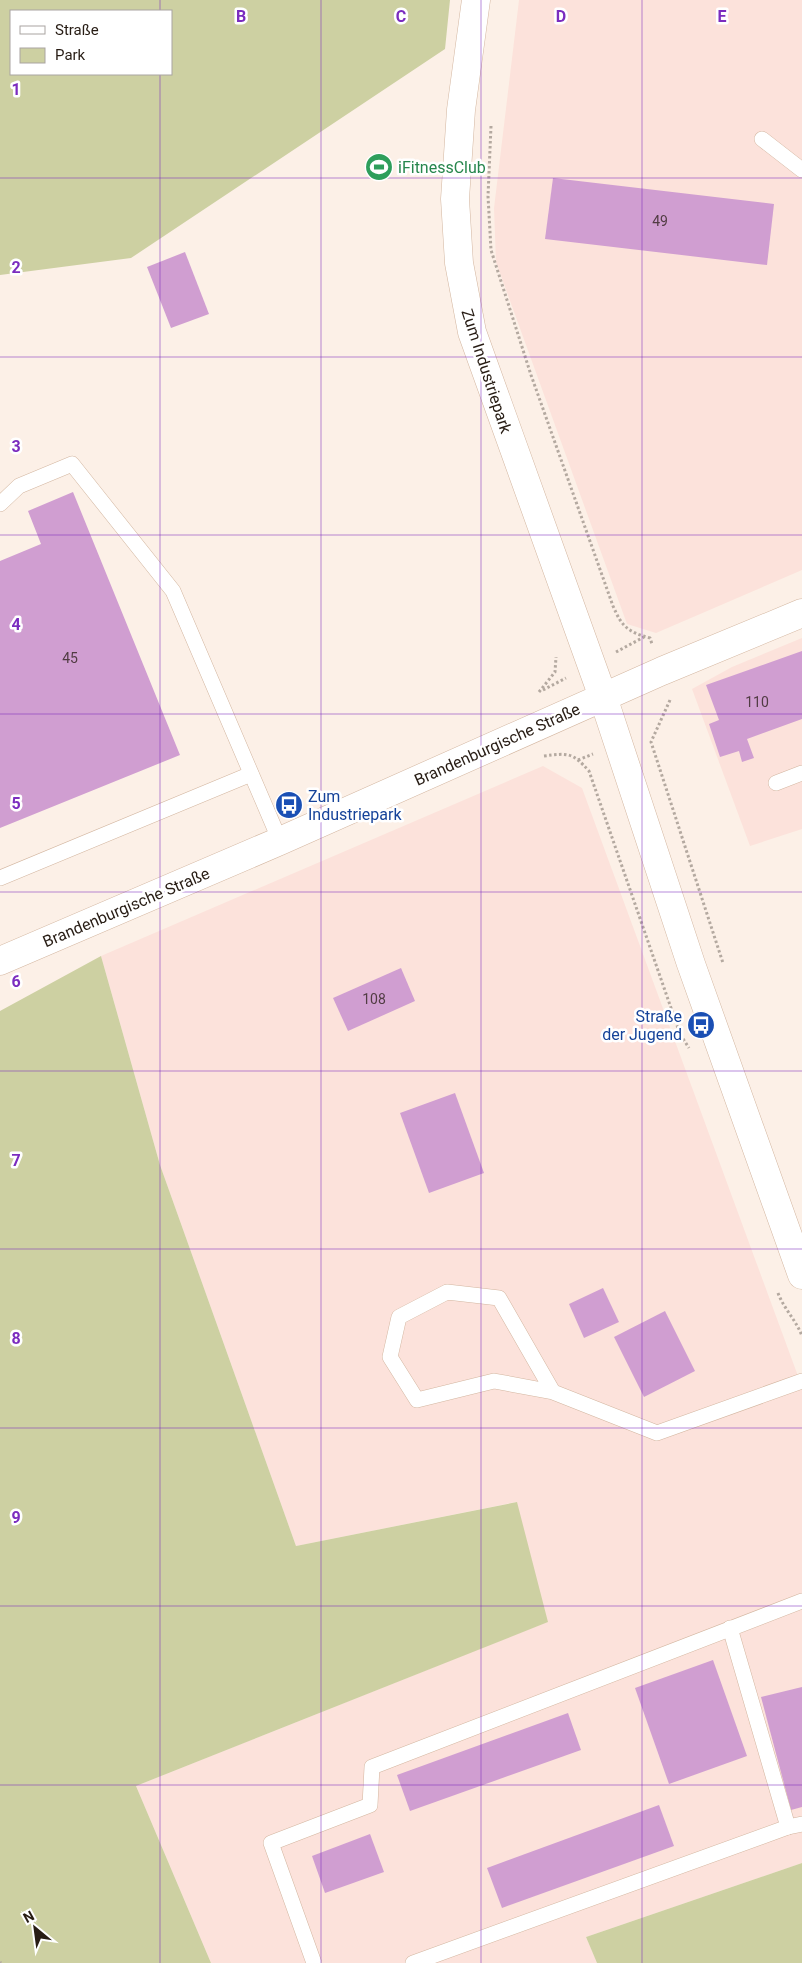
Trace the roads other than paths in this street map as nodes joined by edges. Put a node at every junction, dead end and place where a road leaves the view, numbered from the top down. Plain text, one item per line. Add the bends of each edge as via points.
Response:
1 (476, 0) edge
2 (762, 140) dead end
3 (802, 170) edge
4 (0, 504) edge
5 (802, 613) edge
6 (603, 697) junction
7 (802, 773) edge
8 (251, 774) junction
9 (776, 783) dead end
10 (280, 841) junction
11 (0, 878) edge
12 (0, 961) edge
13 (802, 1275) edge
14 (802, 1381) edge
15 (553, 1392) junction
16 (802, 1600) edge
17 (730, 1628) junction
18 (795, 1825) edge
19 (314, 1963) edge
20 (412, 1963) edge

1 - 6 street, Zum Industriepark via 461,110 455,199 464,298 481,362
2 - 3 lane
4 - 8 lane via 19,486 72,464 173,591
5 - 6 street, Brandenburgische Straße
6 - 10 street, Brandenburgische Straße
6 - 13 street via 691,964
7 - 9 lane
8 - 10 lane
8 - 11 lane
10 - 12 street, Brandenburgische Straße
14 - 15 lane via 657,1434
15 - 15 lane via 499,1298 447,1292 398,1316 390,1357 417,1400 494,1381
16 - 17 lane
17 - 18 lane
17 - 19 lane via 372,1767 370,1805 271,1843
18 - 20 lane

